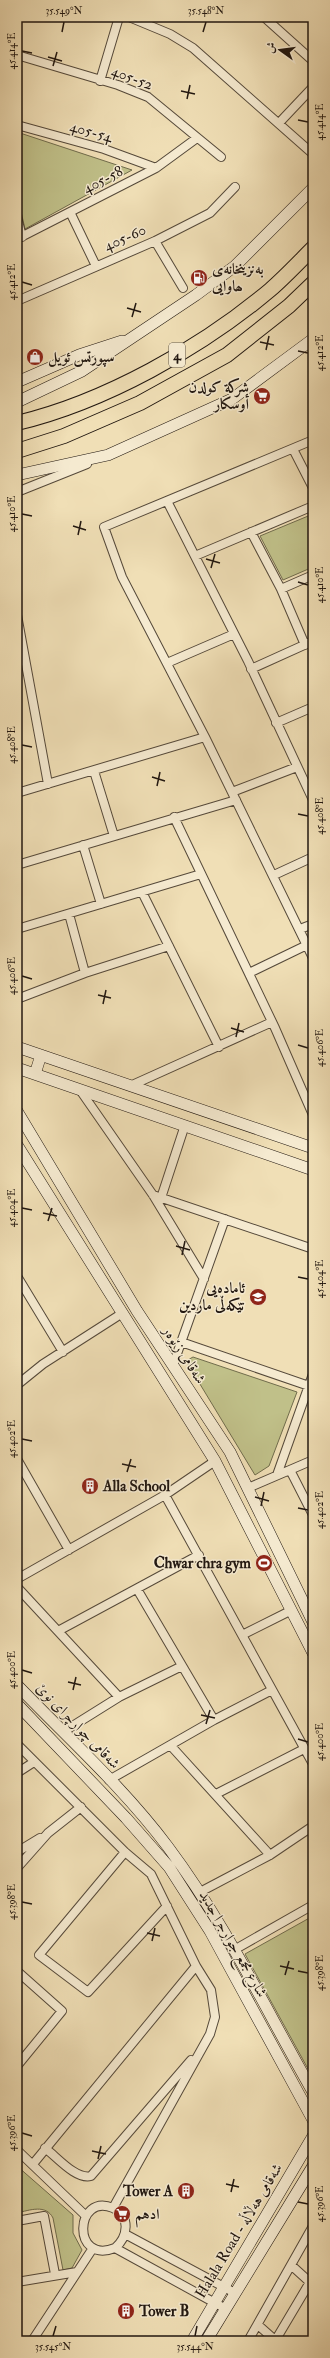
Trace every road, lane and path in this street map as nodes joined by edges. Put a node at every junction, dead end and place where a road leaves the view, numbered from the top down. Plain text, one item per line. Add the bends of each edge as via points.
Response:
1 (119, 17) edge
2 (129, 17) edge
3 (264, 17) edge
4 (17, 55) edge
5 (313, 61) edge
6 (100, 81) junction
7 (313, 87) edge
8 (279, 123) junction
9 (17, 125) edge
10 (197, 138) junction
11 (313, 154) edge
12 (221, 157) dead end
13 (156, 168) junction
14 (235, 187) dead end
15 (313, 188) edge
16 (70, 212) junction
17 (17, 217) edge
18 (19, 238) edge
19 (154, 241) junction
20 (313, 248) edge
21 (96, 266) junction
22 (313, 282) edge
23 (183, 288) dead end
24 (17, 301) edge
25 (138, 336) junction
26 (313, 339) edge
27 (17, 382) edge
28 (17, 402) edge
29 (17, 423) edge
30 (313, 440) edge
31 (293, 449) junction
32 (17, 451) edge
33 (108, 455) junction
34 (17, 475) edge
35 (313, 488) edge
36 (17, 492) edge
37 (167, 501) junction
38 (313, 506) edge
39 (250, 532) junction
40 (195, 556) junction
41 (313, 575) edge
42 (281, 589) junction
43 (17, 615) edge
44 (234, 634) junction
45 (19, 637) edge
46 (309, 643) edge
47 (167, 662) junction
48 (251, 669) junction
49 (313, 707) edge
50 (276, 723) junction
51 (206, 737) junction
52 (297, 767) junction
53 (94, 771) junction
54 (48, 784) junction
55 (232, 792) junction
56 (17, 793) edge
57 (236, 800) junction
58 (313, 800) edge
59 (174, 817) junction
60 (114, 836) junction
61 (84, 845) junction
62 (313, 857) edge
63 (17, 865) edge
64 (201, 874) junction
65 (274, 875) junction
66 (142, 892) junction
67 (101, 904) junction
68 (68, 914) junction
69 (313, 924) edge
70 (17, 929) edge
71 (300, 930) junction
72 (169, 946) junction
73 (307, 946) junction
74 (313, 958) edge
75 (85, 973) junction
76 (249, 973) junction
77 (17, 999) edge
78 (272, 1022) junction
79 (17, 1047) edge
80 (219, 1047) junction
81 (41, 1055) junction
82 (17, 1068) edge
83 (35, 1074) junction
84 (130, 1086) junction
85 (80, 1090) junction
86 (17, 1111) edge
87 (313, 1115) edge
88 (185, 1126) junction
89 (313, 1148) edge
90 (19, 1150) edge
91 (313, 1170) edge
92 (157, 1197) junction
93 (225, 1219) junction
94 (313, 1249) edge
95 (17, 1276) edge
96 (204, 1279) junction
97 (122, 1314) junction
98 (181, 1342) junction
99 (63, 1352) junction
100 (173, 1365) junction
101 (313, 1374) edge
102 (17, 1385) edge
103 (309, 1386) junction
104 (17, 1459) edge
105 (313, 1460) edge
106 (215, 1461) junction
107 (290, 1470) junction
108 (277, 1475) junction
109 (248, 1488) junction
110 (165, 1494) junction
111 (313, 1515) edge
112 (69, 1550) junction
113 (199, 1555) junction
114 (17, 1579) edge
115 (17, 1587) edge
116 (137, 1589) junction
117 (290, 1611) junction
118 (312, 1618) edge
119 (58, 1631) junction
120 (242, 1635) junction
121 (313, 1653) edge
122 (182, 1666) junction
123 (17, 1685) edge
124 (272, 1690) junction
125 (119, 1697) junction
126 (17, 1704) edge
127 (214, 1720) junction
128 (62, 1732) junction
129 (17, 1744) edge
130 (171, 1746) junction
131 (304, 1749) junction
132 (34, 1762) junction
133 (313, 1764) edge
134 (17, 1773) edge
135 (113, 1784) junction
136 (216, 1794) junction
137 (106, 1797) joint
138 (81, 1807) junction
139 (313, 1826) edge
140 (48, 1833) junction
141 (17, 1852) edge
142 (125, 1852) junction
143 (270, 1855) junction
144 (17, 1868) edge
145 (200, 1892) junction
146 (313, 1905) edge
147 (167, 1906) junction
148 (234, 1950) junction
149 (196, 1966) junction
150 (17, 1971) edge
151 (202, 2048) junction
152 (17, 2066) edge
153 (313, 2092) edge
154 (313, 2120) edge
155 (313, 2136) edge
156 (45, 2148) junction
157 (17, 2150) edge
158 (33, 2164) junction
159 (313, 2166) edge
160 (113, 2208) junction
161 (86, 2216) junction
162 (17, 2221) edge
163 (313, 2226) edge
164 (125, 2234) junction
165 (93, 2248) junction
166 (115, 2248) junction
167 (292, 2265) junction
168 (77, 2272) junction
169 (55, 2274) junction
170 (312, 2281) edge
171 (17, 2282) edge
172 (224, 2287) junction
173 (235, 2293) junction
174 (214, 2303) junction
175 (226, 2309) junction
176 (258, 2325) junction
177 (32, 2341) edge
178 (192, 2341) edge
179 (206, 2341) edge
180 (248, 2341) edge
181 (276, 2341) edge

1 - 6 street
2 - 8 street via 170,34 193,48
3 - 5 street
4 - 6 street, 405-52
6 - 10 street, 405-52 via 148,97
7 - 8 street
8 - 11 street
9 - 13 street, 405-54 via 104,149
10 - 12 street, 405-52
10 - 13 street, 405-58
13 - 16 street, 405-58
14 - 19 street, 405-60 via 210,213
15 - 25 street via 235,266
16 - 18 street, 405-58
16 - 21 street
17 - 18 street
19 - 21 street, 405-60
19 - 23 street
20 - 29 highway, 4 via 270,290 190,347 105,393 41,417
21 - 24 street, 405-60
22 - 32 highway, 4 via 289,306 220,359 140,403 64,436
25 - 27 street via 84,353
25 - 28 street via 82,371
26 - 33 street via 232,399
30 - 31 street
31 - 35 street
31 - 37 street
33 - 34 street
33 - 36 street
37 - 40 street
37 - 47 street via 104,527 122,577
38 - 39 street
39 - 40 street
39 - 42 street
40 - 44 street
41 - 42 street
42 - 46 street
43 - 45 street
44 - 47 street
44 - 48 street
45 - 54 street
46 - 48 street
47 - 51 street
48 - 50 street
49 - 50 street
50 - 52 street
51 - 53 street
51 - 55 street
52 - 55 street
52 - 58 street
53 - 54 street
53 - 60 street
54 - 56 street
55 - 57 street
57 - 59 street
57 - 65 street
59 - 60 street
59 - 64 street
60 - 61 street
61 - 63 street
61 - 67 street
62 - 65 street
64 - 66 street
64 - 76 street
65 - 71 street
66 - 67 street
66 - 72 street
67 - 68 street
68 - 70 street
68 - 75 street
69 - 71 street
71 - 73 street
72 - 75 street
72 - 80 street
73 - 74 street
73 - 76 street
75 - 77 street
76 - 78 street
78 - 80 street
78 - 87 street
79 - 81 street
80 - 84 street
81 - 83 street
81 - 84 street
82 - 83 street
83 - 85 street
84 - 89 street
85 - 88 street
85 - 92 street
86 - 100 street, شەقامی زێوەر
88 - 91 street
88 - 92 street
90 - 97 street, شەقامی زێوەر
92 - 93 street
92 - 96 street
93 - 94 street
93 - 96 street
95 - 99 street
96 - 98 street
97 - 99 street
97 - 106 street, شەقامی زێوەر
98 - 100 street
98 - 103 street
99 - 102 street
100 - 109 street, شەقامی زێوەر via 230,1452
101 - 103 street
103 - 108 street
104 - 112 street
105 - 107 street
106 - 110 street
106 - 117 street, شەقامی زێوەر
107 - 108 street
107 - 111 street
108 - 109 street
109 - 118 street, شەقامی زێوەر
110 - 112 street
110 - 113 street
112 - 114 street
113 - 116 street
113 - 120 street
115 - 119 street
116 - 119 street
116 - 122 street
117 - 120 street
117 - 121 street, شەقامی زێوەر
119 - 125 street
120 - 124 street
122 - 125 street
122 - 127 street
123 - 128 street, شەقامی چوارچرای نوێ
124 - 127 street
124 - 131 street
125 - 128 street
126 - 137 street, شەقامی چوارچرای نوێ
127 - 130 street
128 - 135 street, شەقامی چوارچرای نوێ
129 - 132 street
130 - 135 street
130 - 136 street
131 - 133 street
131 - 136 street
132 - 134 street
132 - 138 street
135 - 145 street, شارع مجمع جوارجرا جديد via 167,1846
136 - 143 street
137 - 154 street, شارع مجمع جوارجرا جديد via 166,1863 192,1902
138 - 140 street
138 - 142 street
139 - 143 street
140 - 141 street
140 - 144 street
142 - 147 street via 151,1874
142 - 147 street via 39,1955 88,1992
143 - 145 street
145 - 148 street, شارع مجمع جوارجرا جديد
146 - 148 street
147 - 149 street
148 - 153 street, شارع مجمع جوارجرا جديد
149 - 151 street via 208,1983 214,2006 213,2026
149 - 156 street
150 - 152 street via 62,2011
151 - 156 street via 91,2176 79,2175
151 - 160 street
155 - 172 street, Halala Road - شەقامی هەڵاڵە
156 - 158 street
157 - 158 street
158 - 161 street
159 - 173 street, Halala Road - شەقامی هەڵاڵە
160 - 161 street via 95,2208
160 - 164 street via 123,2216
161 - 165 street via 82,2230
162 - 169 street via 44,2216
163 - 167 street
164 - 166 street
164 - 172 street
165 - 166 street
165 - 168 street
166 - 174 street
167 - 170 street
167 - 176 street
168 - 169 street
168 - 177 street
169 - 171 street
170 - 181 street
172 - 173 street
172 - 174 street, Halala Road - شەقامی هەڵاڵە
173 - 175 street, Halala Road - شەقامی هەڵاڵە
174 - 175 street
174 - 178 street, Halala Road - شەقامی هەڵاڵە
175 - 179 street, Halala Road - شەقامی هەڵاڵە
176 - 180 street
176 - 181 street

